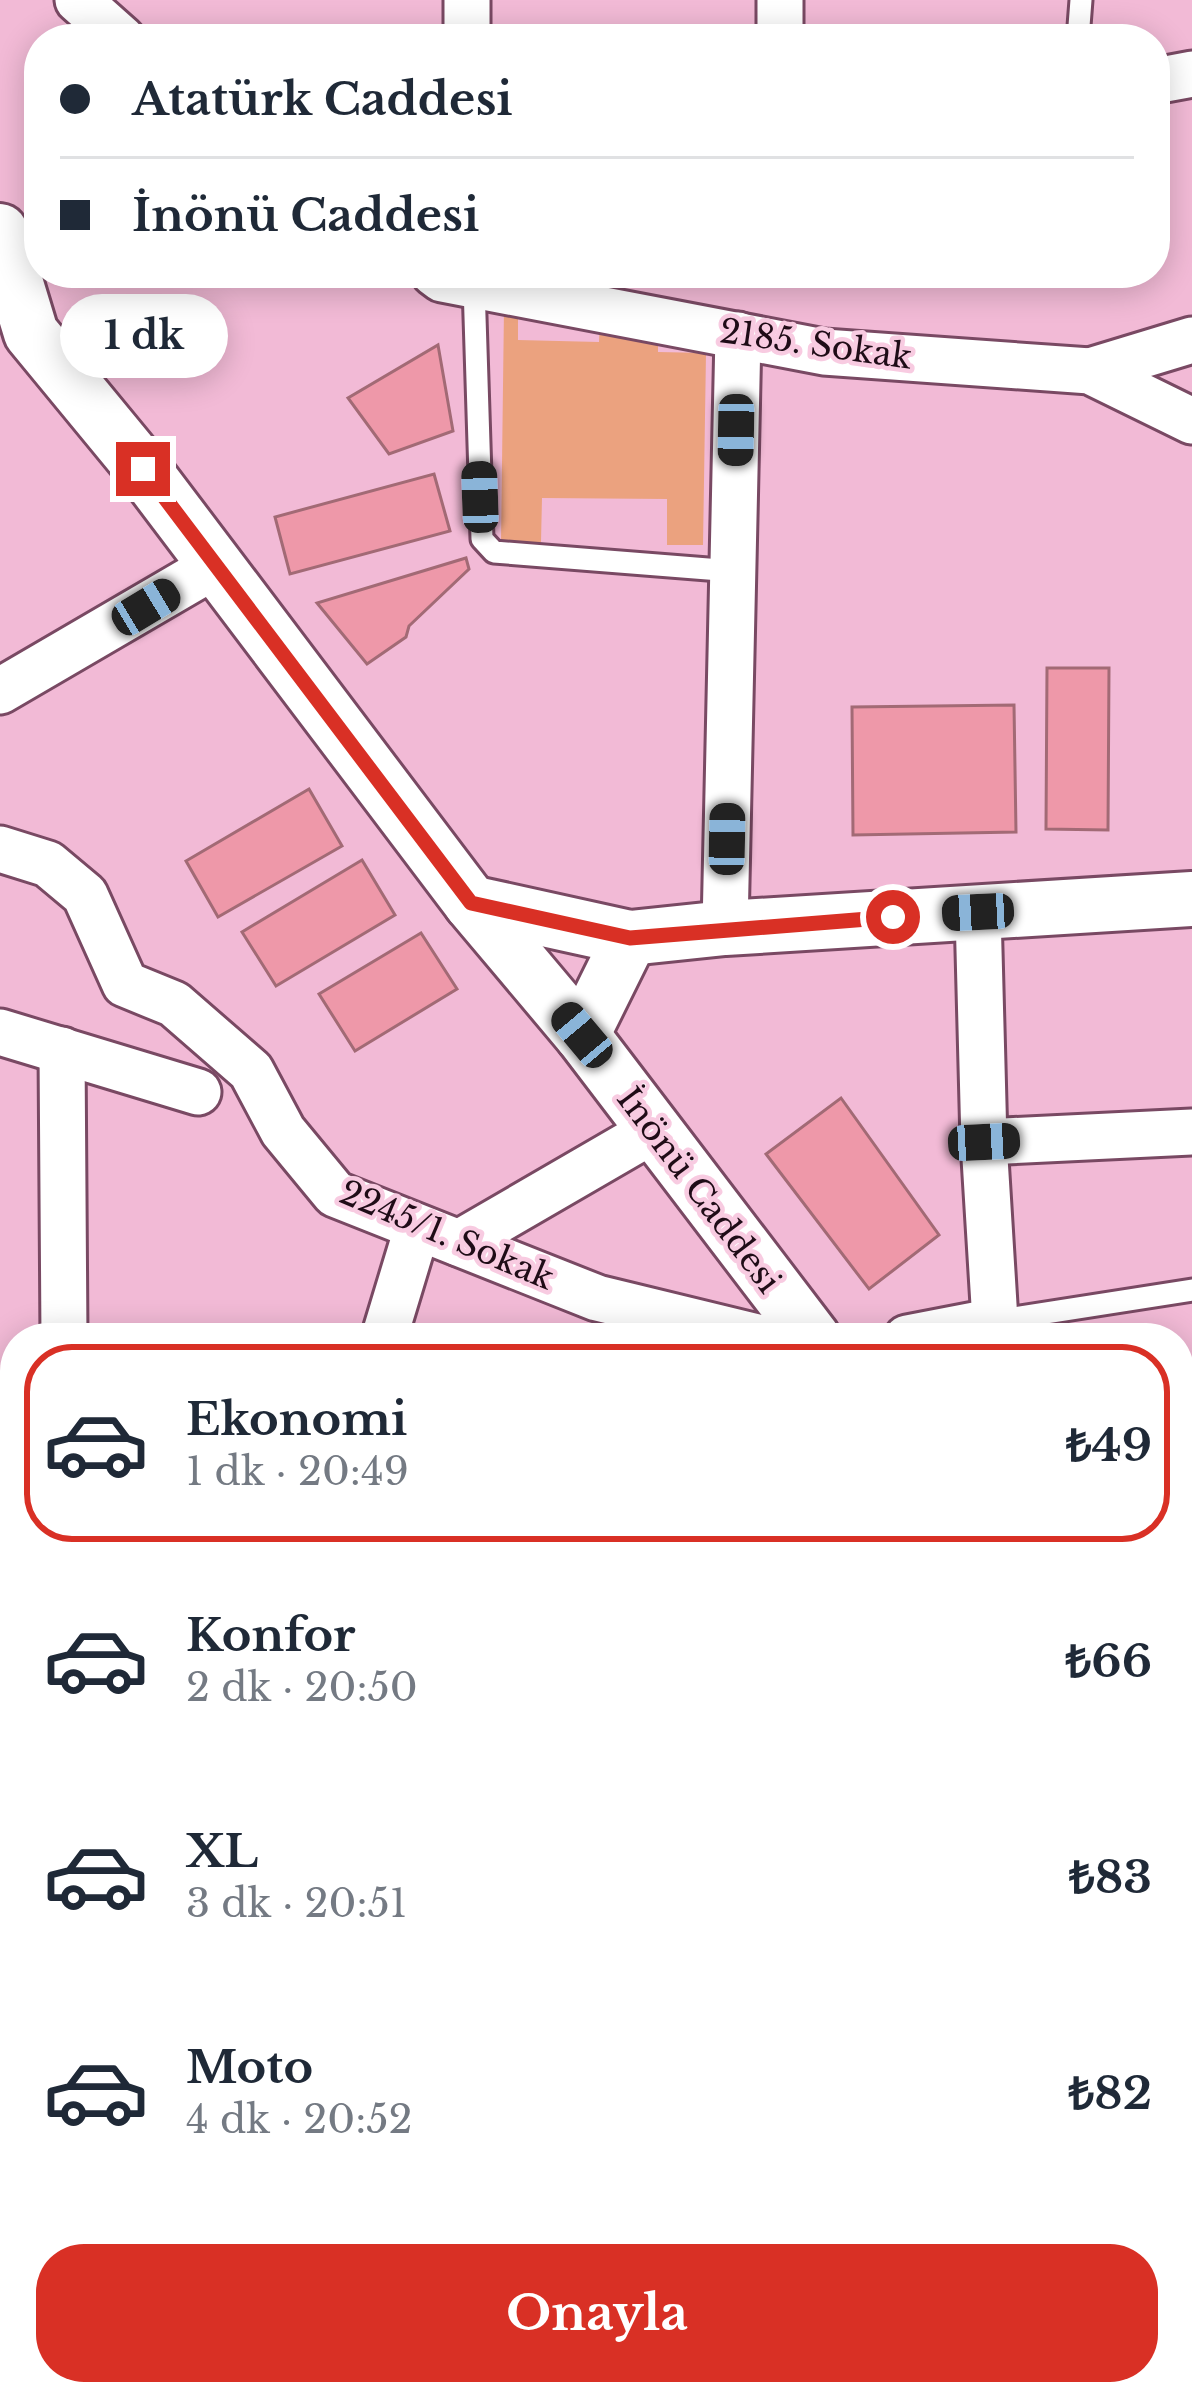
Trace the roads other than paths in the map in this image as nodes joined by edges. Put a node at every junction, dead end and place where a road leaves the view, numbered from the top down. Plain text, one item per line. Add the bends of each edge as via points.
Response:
1 (78, 0) edge
2 (105, 24) edge
3 (0, 230) edge
4 (462, 288) edge
5 (514, 288) edge
6 (738, 335) junction
7 (1192, 340) edge
8 (1090, 371) junction
9 (1192, 422) edge
10 (216, 565) junction
11 (733, 572) junction
12 (0, 691) edge
13 (0, 850) edge
14 (1192, 899) edge
15 (471, 903) junction
16 (978, 912) junction
17 (725, 928) junction
18 (630, 938) junction
19 (0, 1032) edge
20 (582, 1035) junction
21 (62, 1050) junction
22 (198, 1092) dead end
23 (652, 1131) junction
24 (1192, 1132) edge
25 (984, 1142) junction
26 (438, 1236) junction
27 (1192, 1290) edge
28 (995, 1321) junction
29 (64, 1323) edge
30 (392, 1323) edge
31 (700, 1323) edge
32 (801, 1323) edge
33 (985, 1323) edge

1 - 2 street
3 - 10 street, İnönü Caddesi via 31,333
4 - 11 lane via 482,539 494,552
5 - 6 street, 2185. Sokak
6 - 8 street, 2185. Sokak via 824,352
6 - 11 street
7 - 8 street
8 - 9 street, 2185. Sokak
10 - 12 street
10 - 15 street, İnönü Caddesi
11 - 17 street
13 - 26 street, 2245/1. Sokak via 48,864 85,895 124,984 174,1004 251,1070 283,1131 335,1194
14 - 16 street
15 - 18 street
15 - 20 street, İnönü Caddesi
16 - 17 street
16 - 25 street
17 - 18 street
18 - 20 street
19 - 21 street
20 - 23 street, İnönü Caddesi
21 - 22 street
21 - 29 street
23 - 26 street
23 - 32 street, İnönü Caddesi
24 - 25 street
25 - 28 street
26 - 30 street
26 - 31 street, 2245/1. Sokak via 598,1298
27 - 28 lane
28 - 33 street

